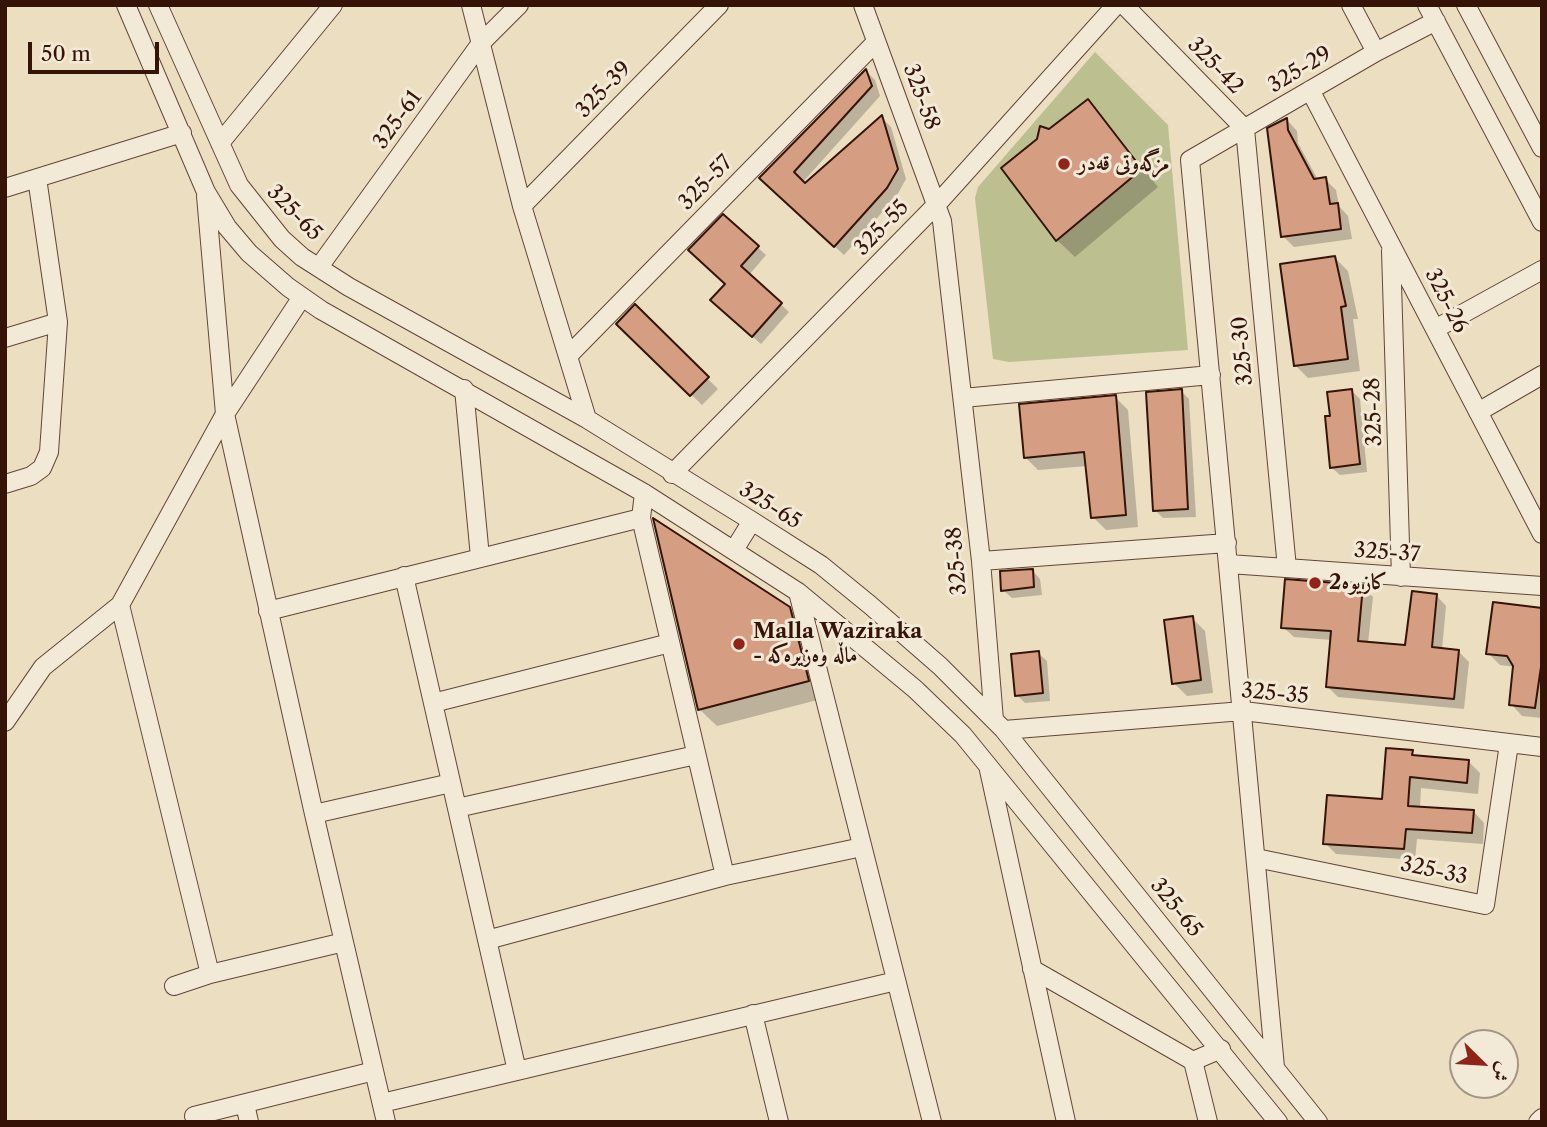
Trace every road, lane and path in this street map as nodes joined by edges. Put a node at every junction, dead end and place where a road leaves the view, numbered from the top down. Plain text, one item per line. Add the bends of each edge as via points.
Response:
1 (125, 5) edge
2 (158, 5) edge
3 (471, 5) edge
4 (519, 5) edge
5 (719, 5) edge
6 (863, 5) edge
7 (1116, 5) edge
8 (1124, 5) edge
9 (1351, 5) edge
10 (1466, 5) edge
11 (331, 6) edge
12 (1432, 13) edge
13 (876, 42) junction
14 (481, 43) junction
15 (1376, 52) junction
16 (1310, 90) junction
17 (1245, 129) junction
18 (181, 133) junction
19 (220, 143) junction
20 (1542, 148) edge
21 (37, 178) junction
22 (5, 188) edge
23 (206, 192) junction
24 (938, 203) junction
25 (522, 206) junction
26 (1542, 222) edge
27 (1391, 245) junction
28 (319, 267) junction
29 (1542, 270) edge
30 (302, 297) junction
31 (58, 322) junction
32 (1435, 329) junction
33 (5, 338) edge
34 (568, 356) junction
35 (1211, 375) junction
36 (1542, 375) edge
37 (464, 389) junction
38 (963, 398) junction
39 (1478, 412) junction
40 (225, 414) junction
41 (587, 419) junction
42 (672, 474) junction
43 (5, 484) edge
44 (644, 494) junction
45 (641, 517) junction
46 (752, 521) junction
47 (1542, 534) edge
48 (1227, 543) junction
49 (734, 550) junction
50 (480, 557) junction
51 (981, 561) junction
52 (1229, 564) junction
53 (1287, 568) junction
54 (404, 576) junction
55 (1401, 577) junction
56 (1542, 586) edge
57 (798, 592) junction
58 (120, 605) junction
59 (268, 611) junction
60 (670, 643) junction
61 (433, 704) junction
62 (1242, 711) junction
63 (5, 722) edge
64 (999, 725) junction
65 (1509, 744) junction
66 (1542, 747) edge
67 (696, 755) junction
68 (987, 765) junction
69 (451, 783) junction
70 (457, 808) junction
71 (314, 814) junction
72 (862, 847) junction
73 (1256, 858) junction
74 (725, 876) junction
75 (487, 940) junction
76 (344, 942) junction
77 (1032, 969) junction
78 (210, 974) junction
79 (896, 981) junction
80 (174, 986) dead end
81 (753, 1014) junction
82 (1221, 1049) junction
83 (1193, 1061) junction
84 (1275, 1068) junction
85 (374, 1071) junction
86 (517, 1071) junction
87 (382, 1103) junction
88 (245, 1104) junction
89 (194, 1116) dead end
90 (249, 1122) edge
91 (386, 1122) edge
92 (779, 1122) edge
93 (932, 1122) edge
94 (1066, 1122) edge
95 (1208, 1122) edge
96 (1278, 1122) edge
97 (1318, 1122) edge

1 - 18 street
2 - 19 street, 325-65
3 - 14 street
4 - 14 street, 325-61
5 - 25 street, 325-39
6 - 13 street, 325-58
7 - 24 street, 325-55
8 - 17 street, 325-42
9 - 15 street
10 - 20 street
11 - 19 street
12 - 15 street, 325-29
12 - 26 street
13 - 24 street, 325-58
13 - 34 street, 325-57
14 - 25 street
14 - 28 street, 325-61
15 - 16 street, 325-29
16 - 17 street, 325-29
16 - 27 street, 325-26
17 - 35 street, 325-29 via 1190,160
17 - 53 street, 325-30
18 - 21 street
18 - 23 street
19 - 28 street, 325-65 via 239,185 265,220 302,257
21 - 22 street
21 - 31 street
23 - 30 street via 249,253
23 - 40 street
24 - 38 street, 325-38
24 - 42 street, 325-55
25 - 34 street
27 - 32 street, 325-26
27 - 55 street, 325-28
28 - 41 street, 325-65
29 - 32 street
30 - 37 street
30 - 40 street
31 - 33 street
31 - 43 street via 49,452 42,468
32 - 39 street, 325-26
34 - 41 street
35 - 38 street
35 - 48 street
36 - 39 street
37 - 44 street
37 - 50 street
38 - 51 street, 325-38
39 - 47 street, 325-26
40 - 58 street
40 - 59 street
41 - 42 street, 325-65
42 - 46 street, 325-65
44 - 45 street
44 - 49 street
45 - 50 street
45 - 60 street
46 - 49 street
46 - 64 street, 325-65 via 821,565 870,605
48 - 51 street
48 - 52 street
49 - 57 street
50 - 54 street
51 - 64 street, 325-38
52 - 53 street, 325-37
52 - 62 street
53 - 55 street, 325-37
54 - 59 street
54 - 61 street
55 - 56 street, 325-37
57 - 68 street via 937,709
57 - 72 street
58 - 63 street via 43,667
58 - 78 street
59 - 71 street
60 - 61 street
60 - 67 street
61 - 69 street
62 - 64 street, 325-35
62 - 65 street, 325-35
62 - 73 street
64 - 84 street, 325-65
65 - 66 street, 325-35
65 - 73 street, 325-33 via 1485,905
67 - 70 street
67 - 74 street
68 - 77 street
68 - 82 street
69 - 70 street
69 - 71 street
70 - 75 street
71 - 76 street
72 - 74 street
72 - 79 street
73 - 84 street
74 - 75 street
75 - 86 street
76 - 78 street
76 - 85 street
77 - 83 street
77 - 94 street
78 - 80 street
79 - 81 street
79 - 93 street
81 - 86 street
81 - 92 street
82 - 83 street
82 - 96 street
83 - 95 street
84 - 97 street, 325-65
85 - 87 street
85 - 88 street
86 - 87 street
87 - 91 street
88 - 89 street
88 - 90 street

